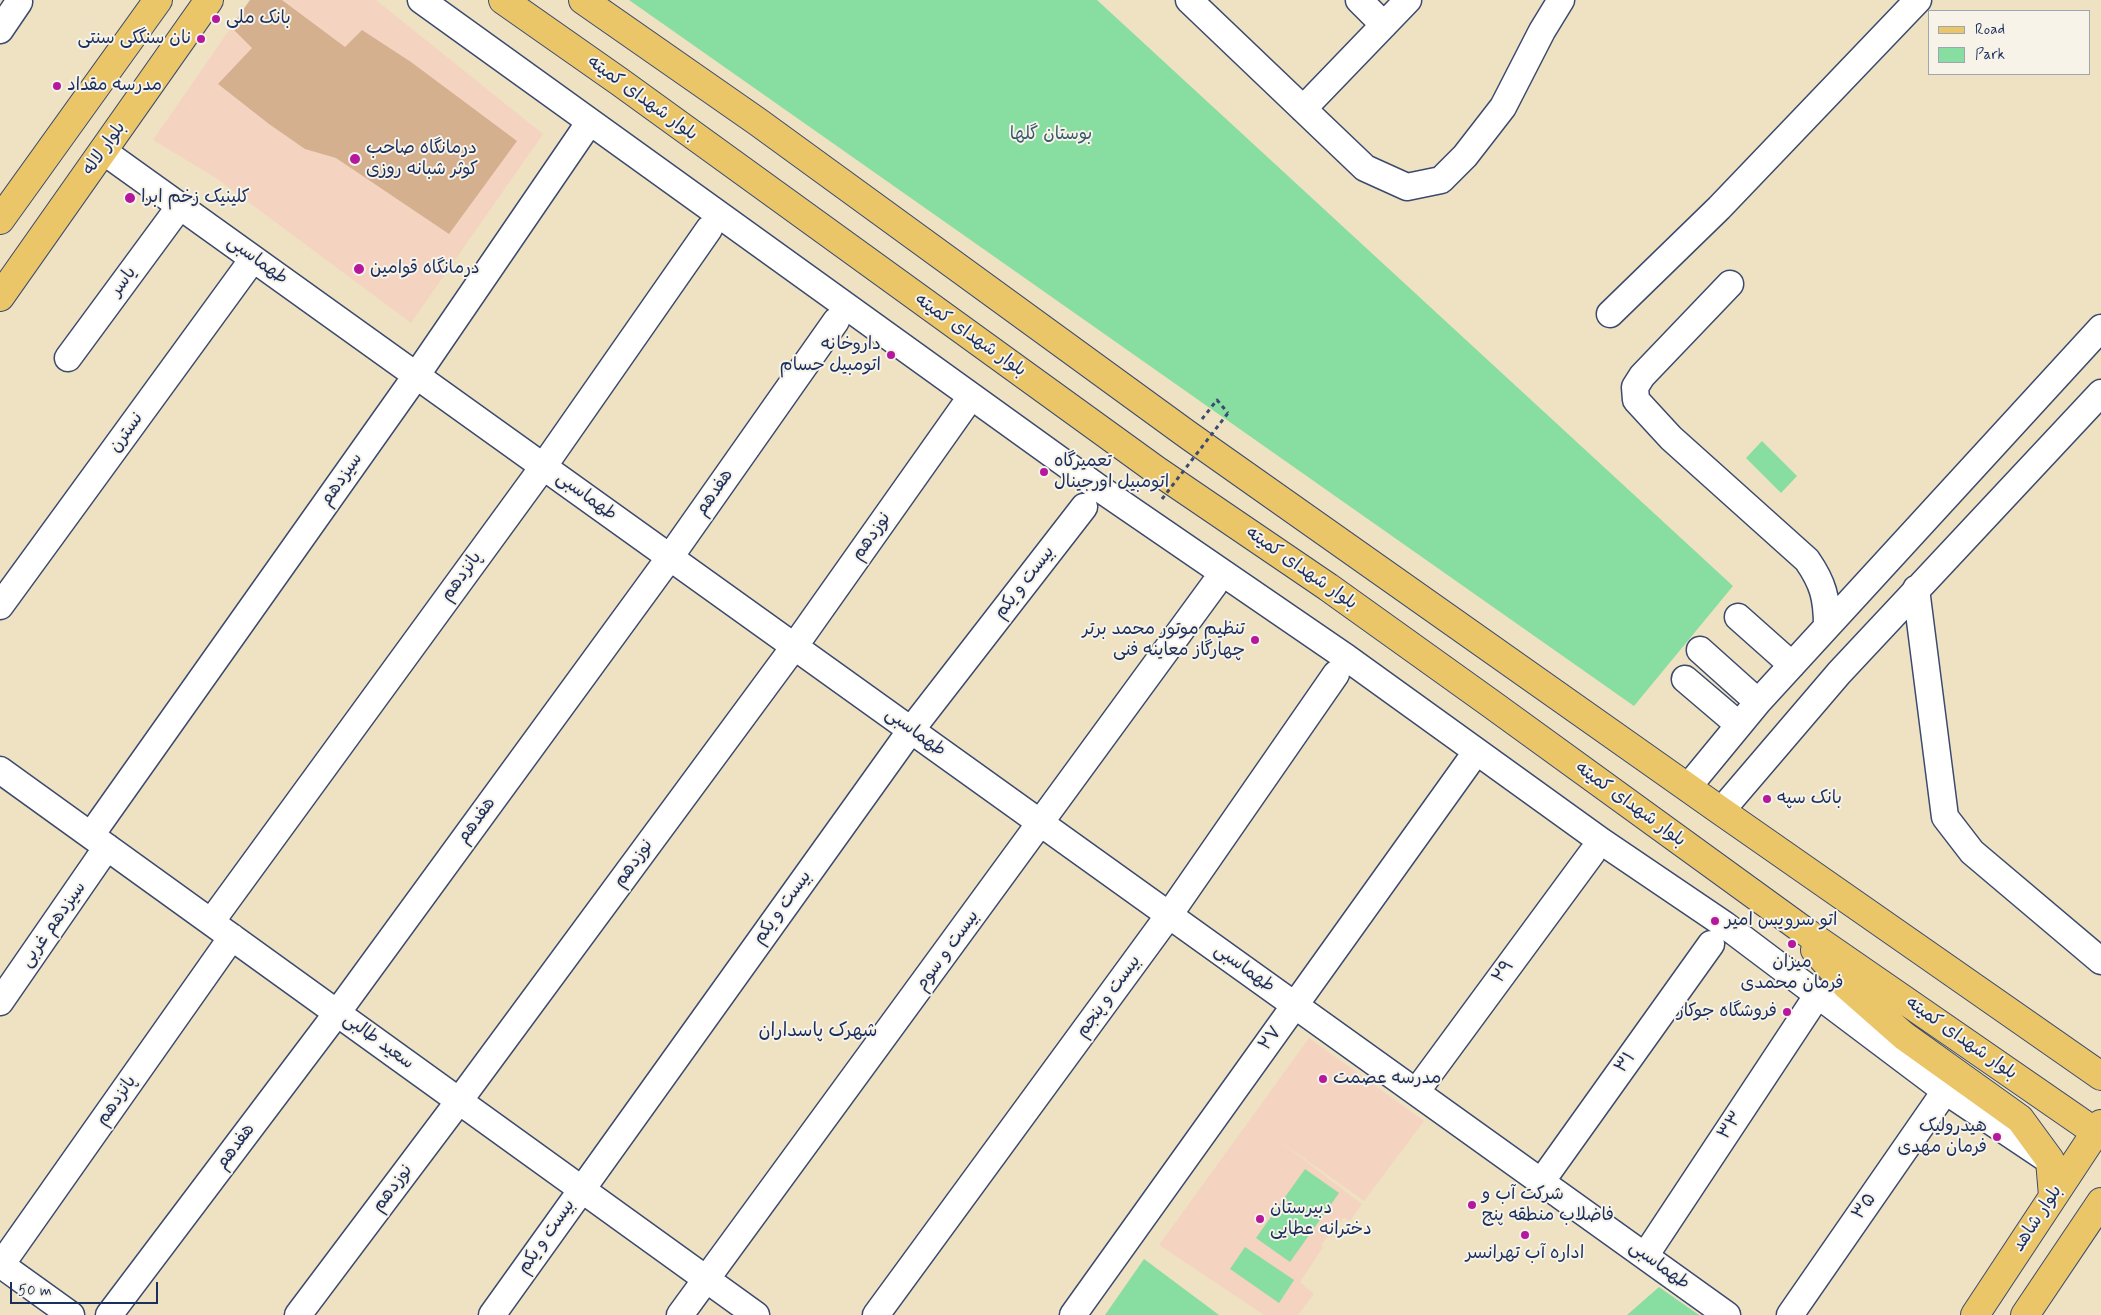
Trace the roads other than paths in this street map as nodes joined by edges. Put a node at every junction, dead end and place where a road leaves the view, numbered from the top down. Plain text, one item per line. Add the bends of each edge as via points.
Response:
1 (209, 0) edge
2 (421, 0) edge
3 (503, 0) edge
4 (583, 0) edge
5 (1189, 0) edge
6 (1359, 0) edge
7 (1408, 0) edge
8 (1560, 0) edge
9 (1918, 0) edge
10 (19, 2) dead end
11 (155, 4) edge
12 (1384, 25) junction
13 (0, 30) edge
14 (185, 34) junction
15 (1303, 108) junction
16 (589, 123) junction
17 (103, 151) junction
18 (180, 206) junction
19 (0, 220) edge
20 (709, 229) dead end
21 (253, 259) junction
22 (1730, 284) dead end
23 (0, 297) edge
24 (1610, 314) dead end
25 (836, 321) dead end
26 (2101, 328) edge
27 (68, 358) dead end
28 (416, 376) junction
29 (2101, 393) edge
30 (963, 408) dead end
31 (543, 466) junction
32 (1084, 507) dead end
33 (670, 557) junction
34 (1214, 585) dead end
35 (1916, 589) junction
36 (0, 606) edge
37 (1738, 617) dead end
38 (1827, 626) junction
39 (794, 646) junction
40 (1700, 650) dead end
41 (1792, 665) junction
42 (1336, 674) dead end
43 (1685, 679) dead end
44 (1758, 702) junction
45 (1739, 725) junction
46 (911, 730) junction
47 (1469, 762) dead end
48 (0, 770) edge
49 (1688, 787) junction
50 (1721, 811) junction
51 (1041, 823) junction
52 (99, 841) junction
53 (1592, 853) dead end
54 (1169, 915) junction
55 (211, 922) junction
56 (1803, 930) junction
57 (232, 937) junction
58 (1711, 944) dead end
59 (2101, 961) edge
60 (1817, 996) junction
61 (0, 1002) edge
62 (1295, 1006) junction
63 (337, 1013) junction
64 (2101, 1076) edge
65 (1416, 1092) junction
66 (1939, 1100) dead end
67 (459, 1101) junction
68 (2099, 1130) edge
69 (2050, 1160) junction
70 (1541, 1182) junction
71 (581, 1189) junction
72 (2053, 1196) junction
73 (2101, 1202) edge
74 (2090, 1230) edge
75 (1645, 1256) junction
76 (1, 1264) edge
77 (707, 1280) junction
78 (71, 1315) edge
79 (109, 1315) edge
80 (298, 1315) edge
81 (492, 1315) edge
82 (680, 1315) edge
83 (756, 1315) edge
84 (876, 1315) edge
85 (1073, 1315) edge
86 (1727, 1315) edge
87 (1790, 1315) edge
88 (1975, 1315) edge
89 (2025, 1315) edge

1 - 14 main road, بلوار لاله
2 - 16 street
3 - 56 main road, بلوار شهدای کمیته via 1156,470 1482,697
4 - 49 main road via 758,122 1188,435
5 - 15 street
6 - 12 street
7 - 12 street
8 - 15 street via 1503,107 1465,156 1441,180 1407,187 1365,168
9 - 24 street via 1720,208
10 - 13 street
11 - 14 main road via 182,3 188,15
11 - 19 main road
12 - 15 street
14 - 17 main road, بلوار لاله
16 - 28 street, سیزدهم
16 - 60 street via 1099,488 1347,658 1601,841 1725,925
17 - 18 street, طهماسبی
17 - 23 main road, بلوار لاله
18 - 21 street, طهماسبی
18 - 27 street, یاسر
20 - 31 street, پانزدهم
21 - 28 street, طهماسبی
21 - 36 street, نسترن
22 - 38 street via 1642,376 1635,387 1636,400 1671,438 1807,560 1819,578 1827,602
25 - 33 street, هفدهم
26 - 38 street
28 - 31 street, طهماسبی
28 - 52 street, سیزدهم
29 - 35 street
30 - 39 street, نوزدهم
31 - 33 street, طهماسبی
31 - 55 street, پانزدهم
32 - 46 street, بیست و یکم
33 - 39 street, طهماسبی
33 - 63 street, هفدهم
34 - 51 street, بیست و سوم
35 - 50 street
35 - 59 street via 1945,817 1972,852
37 - 41 street
38 - 41 street
39 - 46 street, طهماسبی
39 - 67 street, نوزدهم
40 - 44 street
41 - 44 street
42 - 54 street, بیست و پنجم
43 - 45 street
44 - 45 street
45 - 49 street
46 - 51 street, طهماسبی
46 - 71 street, بیست و یکم
47 - 62 street, ۲۷
48 - 52 street, سعید طالبی
49 - 50 main road
50 - 64 main road
51 - 54 street, طهماسبی
51 - 77 street, بیست و سوم
52 - 55 street, سعید طالبی
52 - 61 street, سیزدهم غربی
53 - 65 street, ۲۹
54 - 62 street, طهماسبی
54 - 84 street, بیست و پنجم
55 - 57 street, سعید طالبی
56 - 68 main road, بلوار شهدای کمیته
56 - 69 main road via 1820,957 1846,985 1904,1036 2020,1119
57 - 63 street, سعید طالبی
57 - 76 street, پانزدهم
58 - 70 street, ۳۱
60 - 69 street via 1944,1090
60 - 75 street, ۳۳
62 - 65 street, طهماسبی
62 - 85 street, ۲۷
63 - 67 street, سعید طالبی
63 - 79 street, هفدهم
65 - 70 street, طهماسبی
66 - 87 street, ۳۵
67 - 71 street, سعید طالبی
67 - 80 street, نوزدهم
68 - 72 main road, بلوار شاهد
69 - 72 main road
70 - 75 street, طهماسبی
71 - 77 street, سعید طالبی
71 - 81 street, بیست و یکم
72 - 88 main road, بلوار شاهد
73 - 74 main road
74 - 89 main road
75 - 86 street, طهماسبی
76 - 78 street
77 - 82 street, بیست و سوم
77 - 83 street, سعید طالبی

